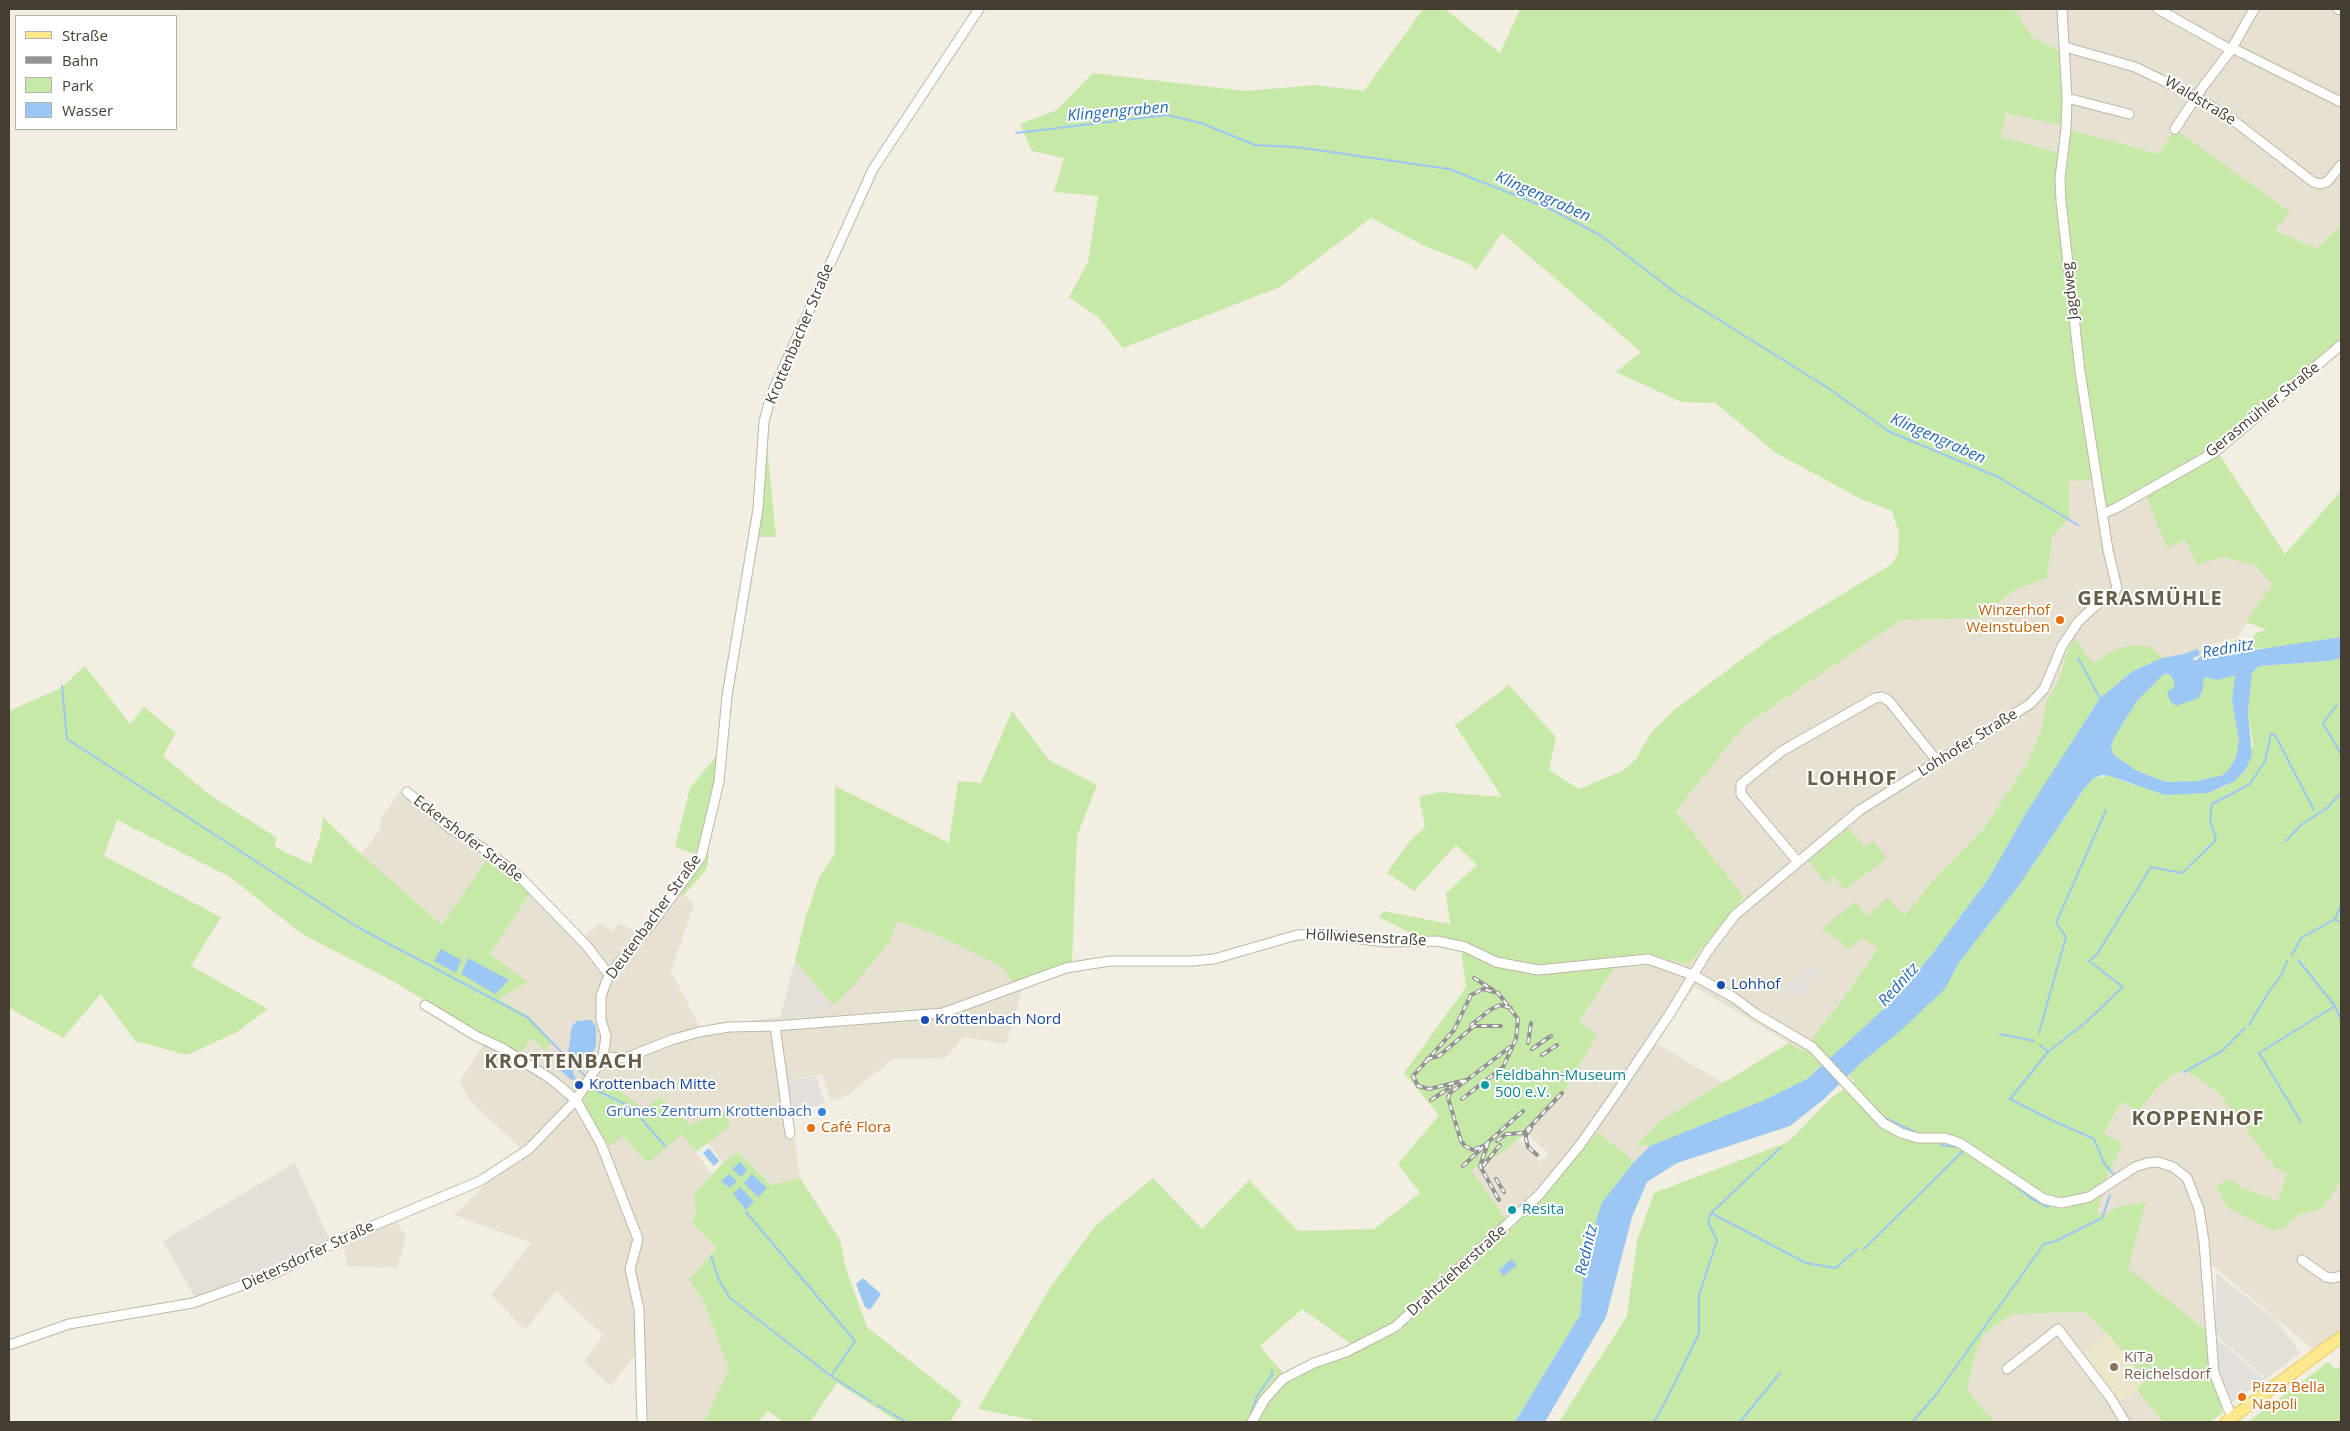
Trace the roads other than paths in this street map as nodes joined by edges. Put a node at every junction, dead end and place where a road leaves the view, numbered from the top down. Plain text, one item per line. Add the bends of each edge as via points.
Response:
1 (979, 9) edge
2 (2062, 9) edge
3 (2158, 9) edge
4 (2254, 9) edge
5 (2064, 47) junction
6 (2231, 49) junction
7 (2197, 96) junction
8 (2067, 98) junction
9 (2341, 102) edge
10 (2129, 114) dead end
11 (2175, 129) dead end
12 (2341, 165) edge
13 (2341, 345) edge
14 (2102, 514) junction
15 (2113, 594) joint
16 (722, 756) joint
17 (1938, 762) junction
18 (407, 792) dead end
19 (1798, 862) junction
20 (608, 975) junction
21 (1693, 975) junction
22 (425, 1005) dead end
23 (775, 1026) junction
24 (603, 1057) junction
25 (576, 1100) junction
26 (790, 1134) dead end
27 (2302, 1260) dead end
28 (2341, 1276) edge
29 (2341, 1337) edge
30 (9, 1346) edge
31 (2007, 1369) dead end
32 (2229, 1420) edge
33 (642, 1422) edge
34 (1252, 1422) edge
35 (2125, 1422) edge

1 - 16 street, Krottenbacher Straße via 873,170 771,395 764,422 758,509 727,696
2 - 5 street, Jagdweg
3 - 6 street
4 - 6 street
5 - 7 street, Waldstraße via 2135,67
5 - 8 street, Jagdweg
6 - 7 street
6 - 9 street
7 - 11 street
7 - 12 street, Waldstraße via 2310,180 2320,184 2327,182
8 - 10 street
8 - 14 street, Jagdweg via 2061,201 2078,362
13 - 14 street, Gerasmühler Straße via 2215,452
14 - 15 street, Jagdweg via 2117,588
15 - 17 street, Lohhofer Straße via 2078,622 2062,646 2049,679 2036,697
16 - 20 street, Deutenbacher Straße via 702,857
17 - 19 street, Lohhofer Straße via 1860,810
17 - 19 street via 1882,697 1782,751 1741,784 1741,794
18 - 20 street, Eckershofer Straße via 451,829 517,874 587,946
19 - 21 street, Lohhofer Straße via 1735,915
20 - 24 street, Deutenbacher Straße via 601,996 601,1020 606,1036
21 - 23 street, Höllwiesenstraße via 1648,959 1538,970 1496,962 1465,947 1437,941 1385,942 1308,934 1214,958 1110,961 1066,968 943,1013
21 - 32 street, Höllwiesenstraße via 1817,1051 1883,1123 1918,1138 1945,1138 1960,1143 2044,1199 2061,1203 2089,1197 2135,1167 2147,1163 2158,1162 2173,1167 2186,1178 2199,1209 2214,1373
21 - 34 street, Drahtzieherstraße via 1614,1098 1539,1195 1395,1327 1283,1379 1264,1400
22 - 25 street via 510,1053 551,1079
23 - 24 street, Höllwiesenstraße via 729,1027 700,1032 626,1058
23 - 26 street
24 - 25 street, Deutenbacher Straße
25 - 30 street, Dietersdorfer Straße via 529,1149 480,1180 339,1240 276,1273 193,1303 68,1324
25 - 33 street via 601,1144 638,1239 630,1269 639,1309
27 - 28 street via 2326,1277
29 - 32 main road
31 - 35 street via 2058,1329

